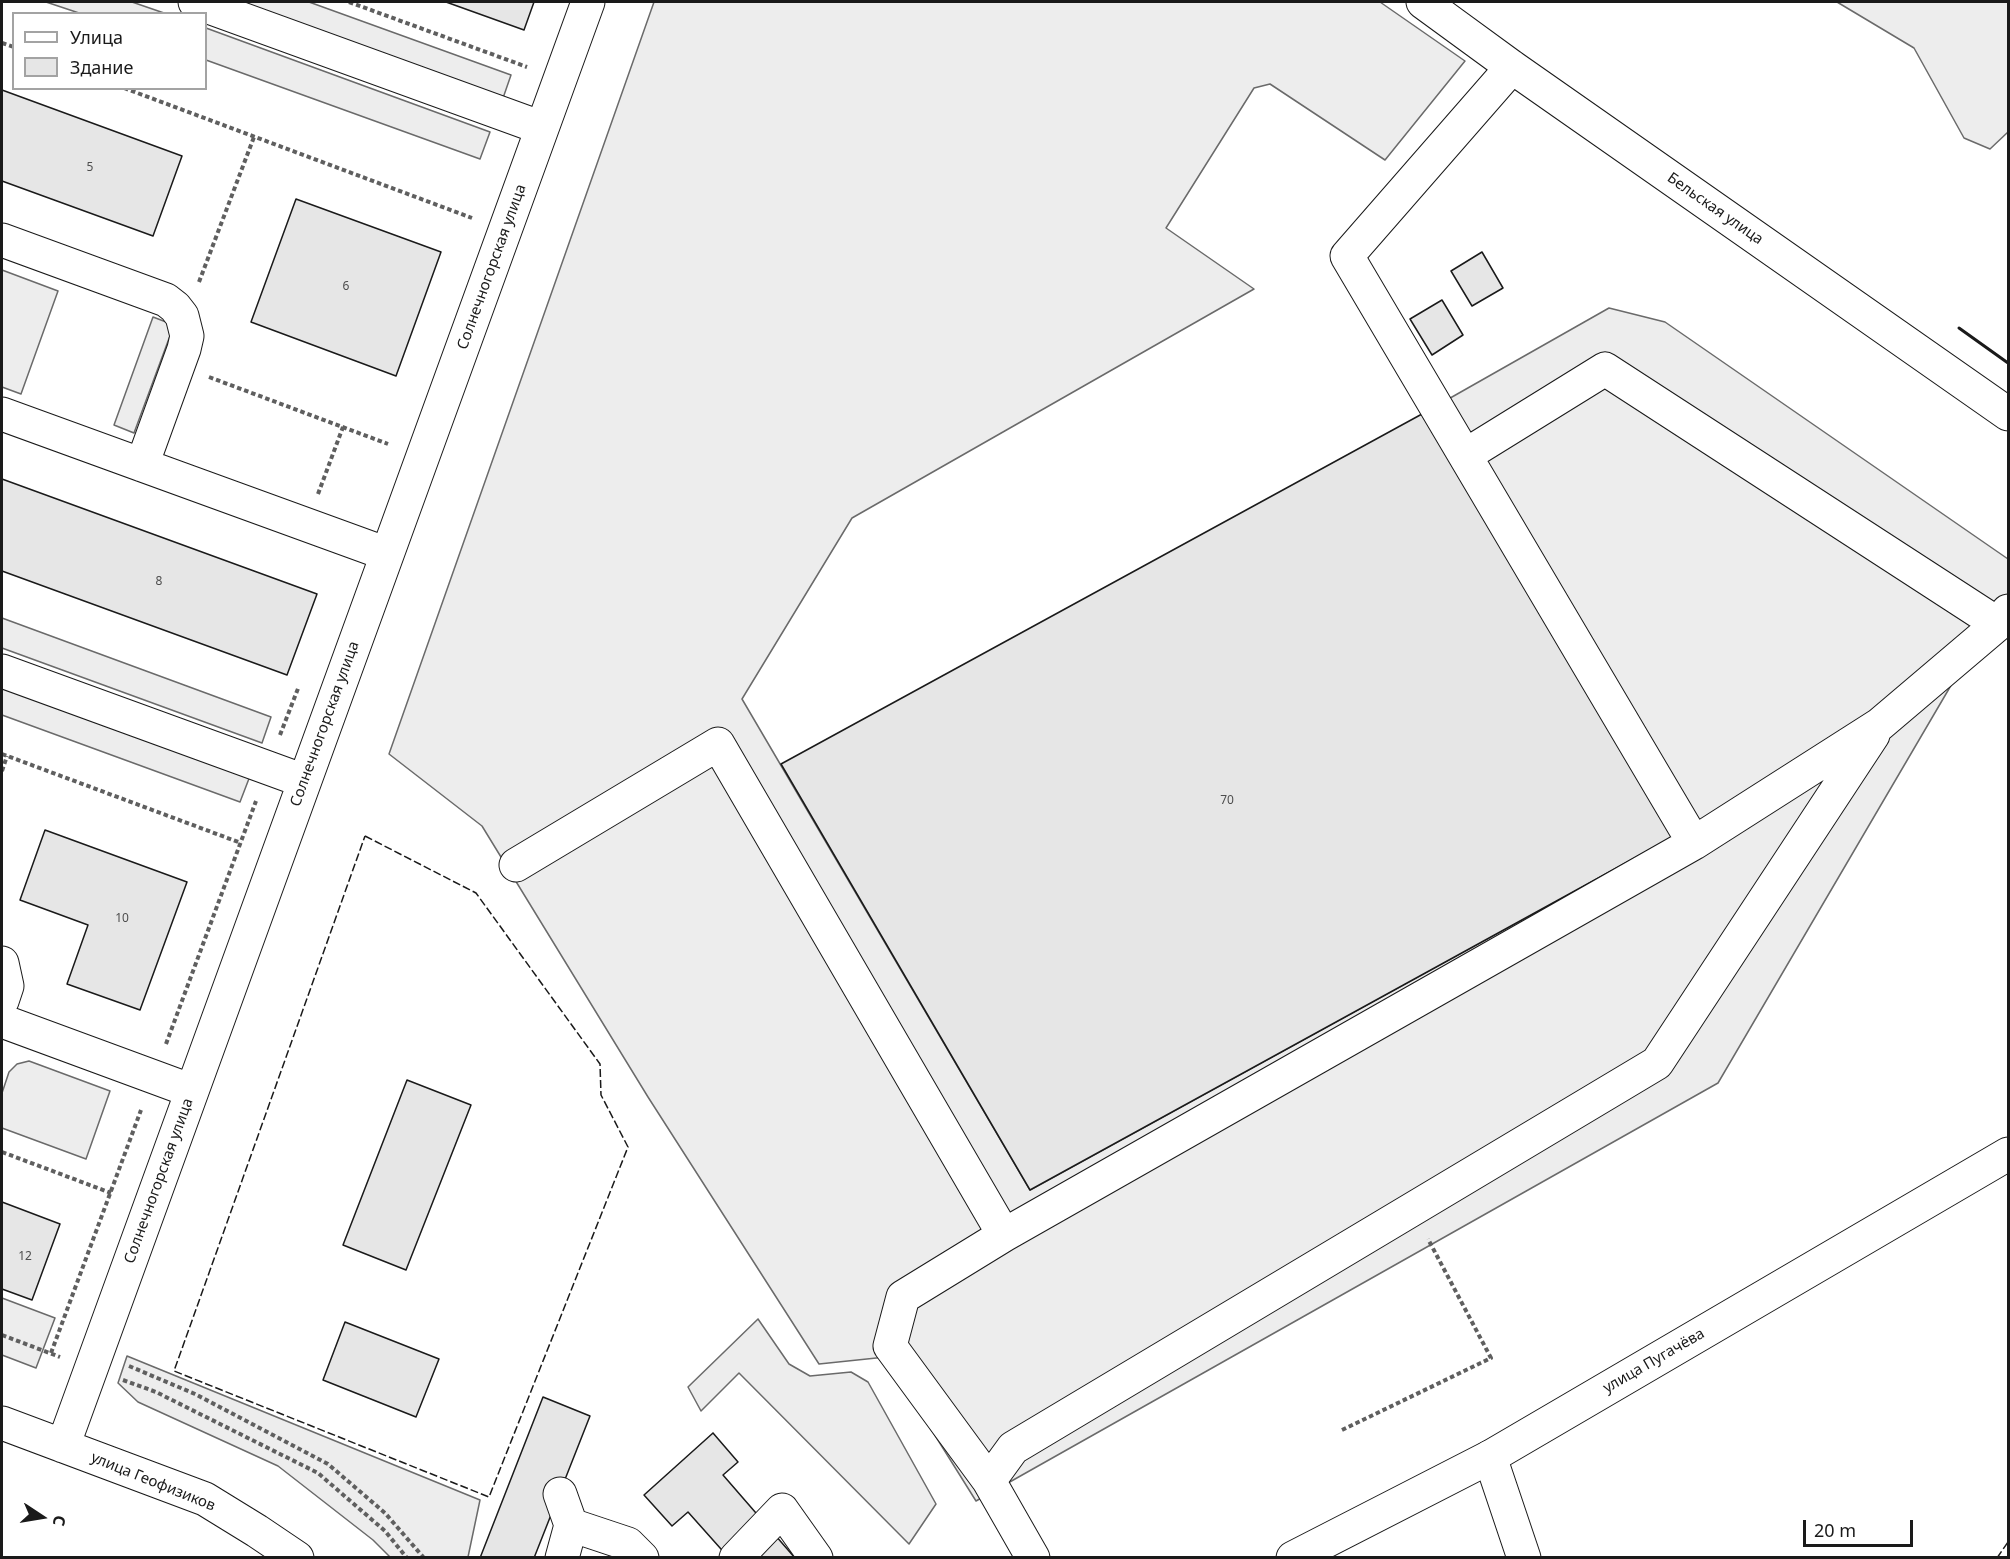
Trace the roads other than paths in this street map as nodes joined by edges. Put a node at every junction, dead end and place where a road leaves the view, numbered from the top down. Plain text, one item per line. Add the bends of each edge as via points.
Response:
1 (195, 2) edge
2 (588, 2) edge
3 (1423, 2) edge
4 (1512, 67) junction
5 (542, 128) junction
6 (2, 240) edge
7 (2, 414) edge
8 (2008, 414) edge
9 (1466, 455) junction
10 (142, 465) junction
11 (387, 554) junction
12 (2003, 618) edge
13 (2, 671) edge
14 (1879, 726) junction
15 (304, 781) junction
16 (1694, 843) junction
17 (516, 866) dead end
18 (2, 963) edge
19 (2, 1001) edge
20 (2, 1021) edge
21 (192, 1091) junction
22 (2008, 1154) edge
23 (1004, 1235) junction
24 (2, 1424) edge
25 (63, 1446) junction
26 (1490, 1457) junction
27 (989, 1481) junction
28 (560, 1494) dead end
29 (571, 1525) junction
30 (297, 1557) edge
31 (562, 1557) edge
32 (642, 1557) edge
33 (736, 1557) edge
34 (816, 1557) edge
35 (1033, 1557) edge
36 (1293, 1557) edge
37 (1524, 1557) edge

1 - 5 street
2 - 5 street, Солнечногорская улица
3 - 4 street, Бельская улица
4 - 8 street, Бельская улица
4 - 9 street via 1347,256
5 - 11 street, Солнечногорская улица
6 - 10 street via 166,300 182,316 187,336
7 - 10 street
9 - 12 street via 1605,369
9 - 16 street
10 - 11 street
11 - 15 street, Солнечногорская улица
12 - 14 street
13 - 15 street
14 - 16 street
14 - 27 street via 1658,1063 1013,1448
15 - 21 street, Солнечногорская улица
16 - 23 street
17 - 23 street via 718,744
18 - 19 street via 7,986
20 - 21 street
21 - 25 street, Солнечногорская улица
22 - 26 street, улица Пугачёва
23 - 27 street via 903,1297 890,1346
24 - 25 street, улица Геофизиков
25 - 30 street, улица Геофизиков via 205,1499
26 - 36 street, улица Пугачёва
26 - 37 street
27 - 35 street
28 - 29 street
29 - 31 street
29 - 32 street via 628,1544
33 - 34 street via 782,1510

